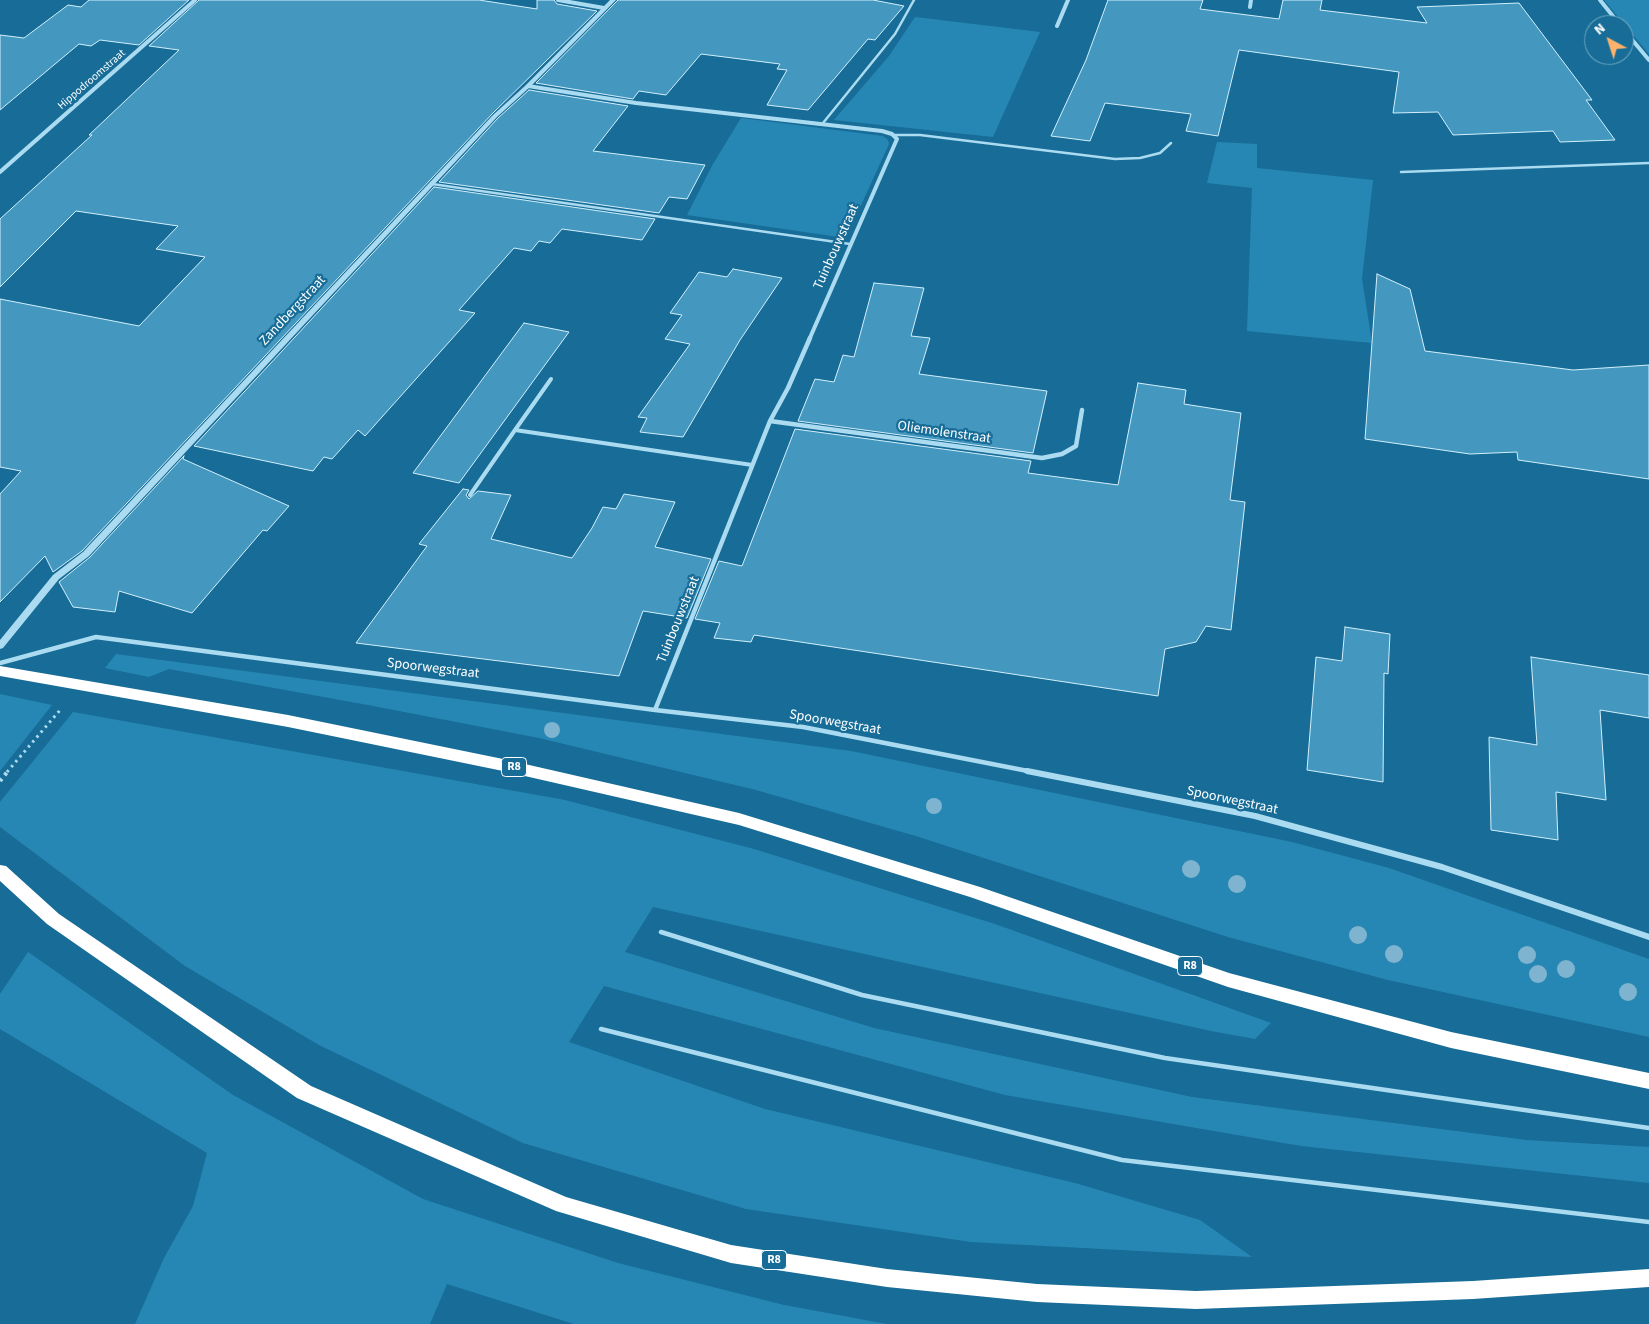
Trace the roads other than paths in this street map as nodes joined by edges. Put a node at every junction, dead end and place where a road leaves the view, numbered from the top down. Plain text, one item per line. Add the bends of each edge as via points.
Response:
1 (195, 0) edge
2 (558, 0) edge
3 (613, 0) edge
4 (914, 0) edge
5 (1068, 0) edge
6 (1252, 0) edge
7 (1600, 0) edge
8 (1250, 7) dead end
9 (604, 8) junction
10 (1612, 15) edge
11 (1057, 26) dead end
12 (1634, 42) edge
13 (1649, 60) edge
14 (528, 86) junction
15 (823, 123) junction
16 (895, 135) junction
17 (1171, 143) dead end
18 (1649, 162) edge
19 (0, 172) edge
20 (1402, 172) dead end
21 (431, 184) junction
22 (850, 244) junction
23 (551, 379) dead end
24 (1082, 410) dead end
25 (770, 421) junction
26 (515, 430) junction
27 (752, 465) junction
28 (470, 495) dead end
29 (0, 646) edge
30 (0, 663) edge
31 (0, 671) edge
32 (655, 710) junction
33 (0, 871) edge
34 (661, 932) dead end
35 (1649, 937) edge
36 (601, 1029) dead end
37 (1649, 1082) edge
38 (1649, 1128) edge
39 (1649, 1222) edge
40 (1649, 1278) edge

1 - 19 street, Hippodroomstraat
2 - 9 street
3 - 9 street, Zandbergstraat
4 - 15 lane via 895,34
5 - 11 street
6 - 8 street
7 - 10 street
9 - 14 street, Zandbergstraat
12 - 13 street
14 - 15 street via 636,103
14 - 21 street, Zandbergstraat via 494,116
15 - 16 street
16 - 17 lane via 920,134 1115,159 1160,153
16 - 22 street, Tuinbouwstraat via 897,141
18 - 20 lane
21 - 22 lane
21 - 29 street, Zandbergstraat via 86,554 56,577
22 - 25 street, Tuinbouwstraat via 788,388
23 - 26 lane
24 - 25 street, Oliemolenstraat via 1076,446 1062,454 1042,458
25 - 27 street, Tuinbouwstraat
26 - 27 lane
26 - 28 lane
27 - 32 street, Tuinbouwstraat
30 - 32 street, Spoorwegstraat via 96,637
31 - 37 highway, R8 via 288,721 503,765 740,819 974,892 1228,980 1450,1040
32 - 35 street, Spoorwegstraat via 803,727 1255,816 1442,867
33 - 40 highway, R8 via 53,919 304,1092 563,1205 731,1254 887,1278 1027,1292 1196,1300 1473,1290
34 - 38 lane via 862,995 1164,1058
36 - 39 lane via 1122,1160

